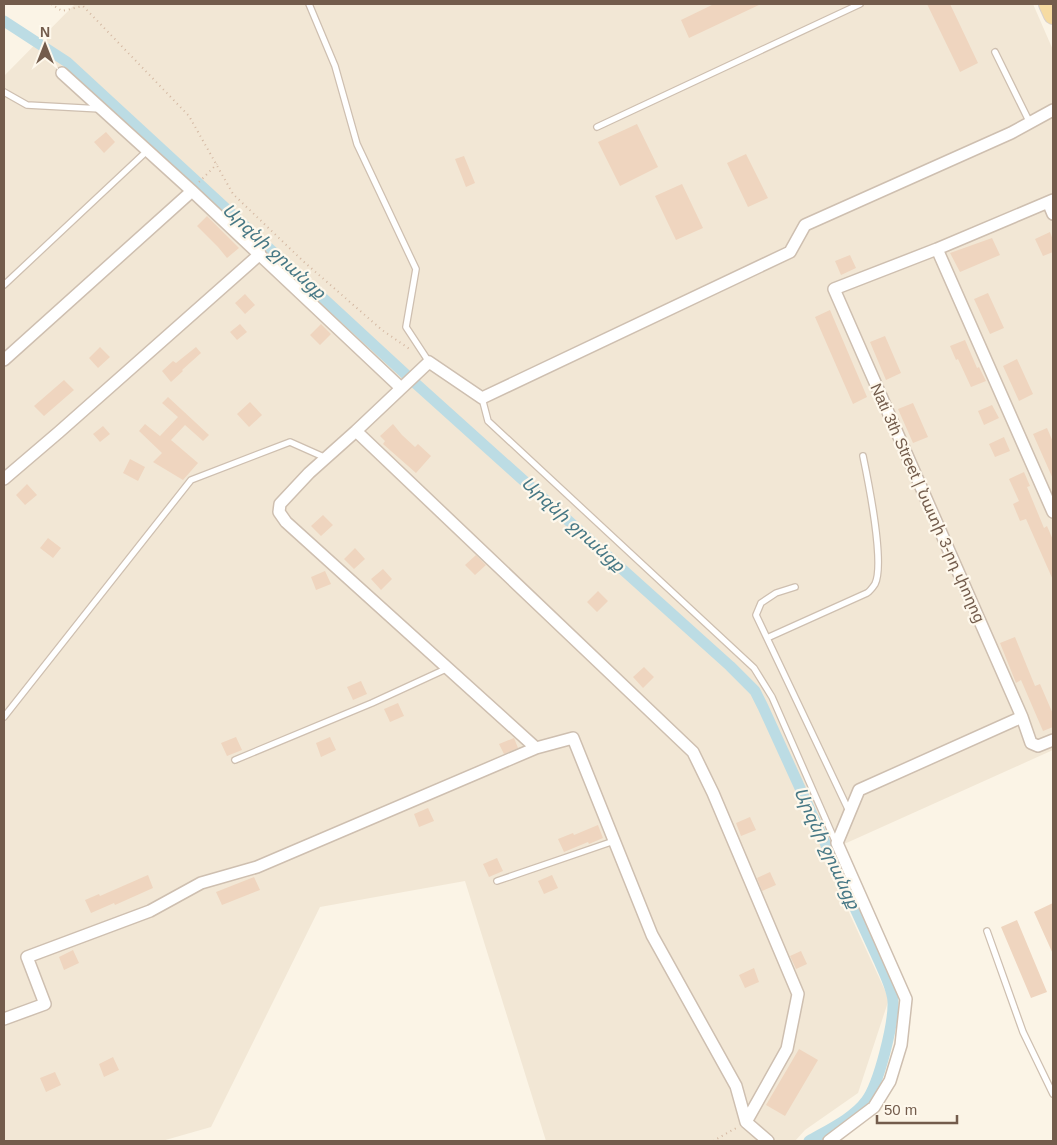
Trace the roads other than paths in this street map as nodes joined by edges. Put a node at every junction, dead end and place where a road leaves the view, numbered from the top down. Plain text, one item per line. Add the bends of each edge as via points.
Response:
1 (308, 4) edge
2 (860, 4) edge
3 (1048, 4) edge
4 (1053, 15) edge
5 (995, 52) dead end
6 (62, 74) dead end
7 (4, 92) edge
8 (103, 110) junction
9 (1053, 110) edge
10 (1030, 123) junction
11 (598, 126) dead end
12 (148, 150) junction
13 (192, 191) junction
14 (1050, 201) edge
15 (1053, 214) edge
16 (937, 249) junction
17 (260, 254) junction
18 (4, 285) edge
19 (4, 360) edge
20 (429, 362) junction
21 (404, 385) junction
22 (482, 398) junction
23 (356, 431) junction
24 (862, 456) dead end
25 (326, 458) junction
26 (4, 479) edge
27 (1053, 512) edge
28 (795, 587) dead end
29 (767, 638) junction
30 (448, 668) junction
31 (4, 716) edge
32 (1022, 717) junction
33 (1053, 740) edge
34 (536, 748) junction
35 (235, 760) dead end
36 (849, 811) junction
37 (614, 841) junction
38 (836, 843) junction
39 (497, 881) dead end
40 (987, 931) dead end
41 (4, 1019) edge
42 (1053, 1094) edge
43 (746, 1122) junction
44 (768, 1141) edge
45 (829, 1141) edge

1 - 20 lane via 335,66 357,144 416,269 406,326
2 - 11 lane
3 - 4 main road
5 - 10 lane
6 - 8 street
7 - 8 lane via 27,105
8 - 12 street
9 - 10 street
10 - 22 street via 805,225 790,252
12 - 13 street
12 - 18 lane
13 - 17 street
13 - 19 street
14 - 15 street
14 - 16 street
16 - 27 street
16 - 32 street, Nati 3th Street | Նատի 3-րդ փողոց via 834,289
17 - 21 street
17 - 26 street
20 - 21 street
20 - 22 street
21 - 23 street
22 - 38 lane via 488,421 754,668 772,697
23 - 25 street
23 - 43 street via 693,752 798,994 787,1049
24 - 29 lane via 872,495 878,562 875,583 868,594
25 - 30 street via 280,504 279,512 286,522
25 - 31 lane via 290,442 191,480
28 - 29 lane via 761,603 756,616
29 - 36 lane
30 - 34 street
30 - 35 lane
32 - 33 street, Nati 3th Street | Նատի 3-րդ փողոց via 1035,746
32 - 36 street via 859,790
34 - 37 street via 573,738
34 - 41 street via 257,867 201,883 150,911 26,956 45,1004
36 - 38 street
37 - 39 lane
37 - 43 street via 652,936 736,1086
38 - 45 street via 906,999 901,1045 890,1081 874,1106
40 - 42 lane via 1023,1032
43 - 44 street

